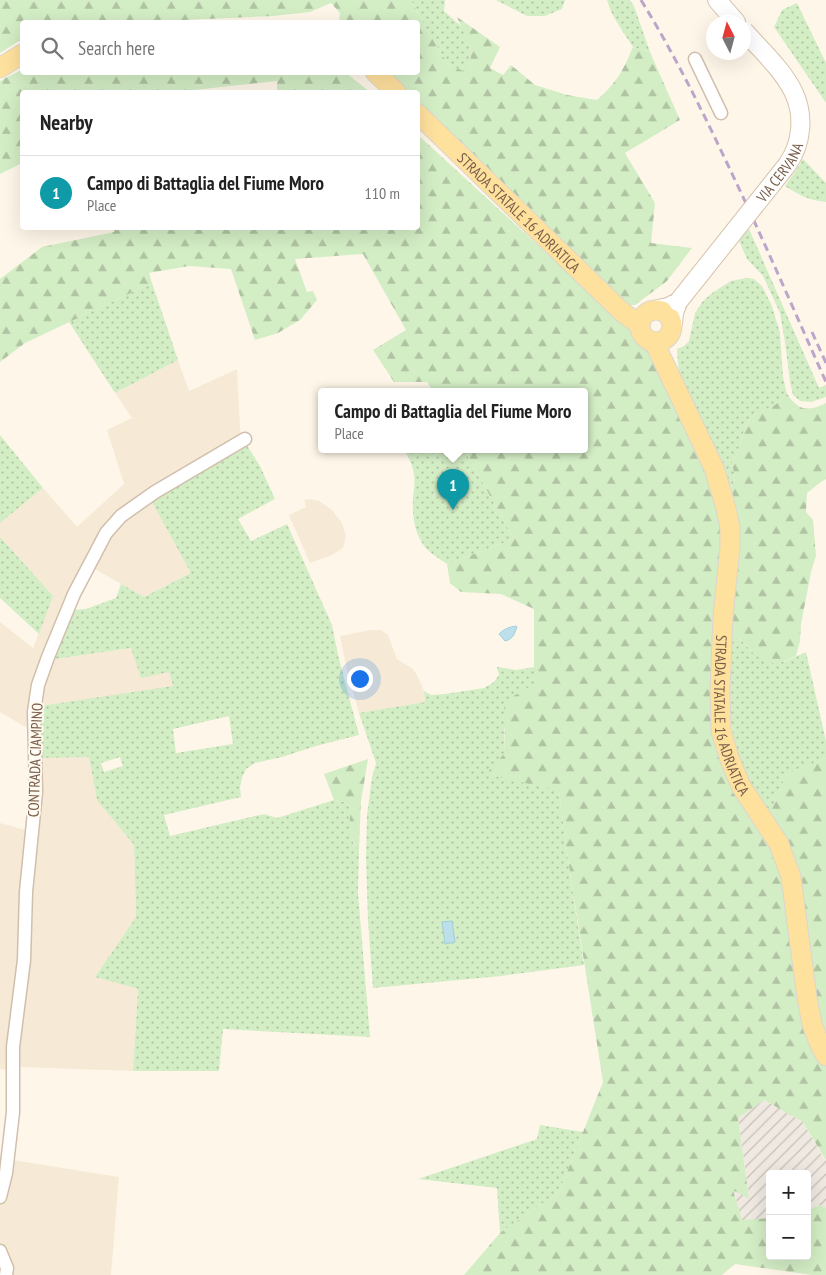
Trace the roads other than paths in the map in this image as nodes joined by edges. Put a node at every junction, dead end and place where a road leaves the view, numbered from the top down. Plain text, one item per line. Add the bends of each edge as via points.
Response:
1 (717, 0) edge
2 (730, 15) edge
3 (751, 39) edge
4 (20, 55) edge
5 (695, 60) dead end
6 (0, 68) edge
7 (378, 75) edge
8 (394, 90) edge
9 (721, 113) dead end
10 (420, 116) edge
11 (678, 302) junction
12 (647, 317) junction
13 (665, 334) junction
14 (245, 440) dead end
15 (826, 1056) edge
16 (0, 1197) edge
17 (0, 1251) edge
18 (6, 1275) edge

1 - 2 street
3 - 11 street, VIA CERVANA, bridge via 784,75 794,92 799,107 799,139 787,165
4 - 6 main road
5 - 9 street
7 - 8 main road
10 - 12 main road, STRADA STATALE 16 ADRIATICA via 621,311
11 - 12 street
11 - 13 street, VIA CERVANA
12 - 13 main road via 640,330 645,338
12 - 13 main road via 663,310 668,314 671,318
13 - 15 main road, STRADA STATALE 16 ADRIATICA via 667,369 714,468 730,528 723,616 721,731 741,786 779,844 791,877 812,1024
14 - 16 street, CONTRADA CIAMPINO via 155,492 121,516 106,533 74,594 38,685 34,712 36,792 26,892 24,960 13,1046 13,1112
17 - 18 street

